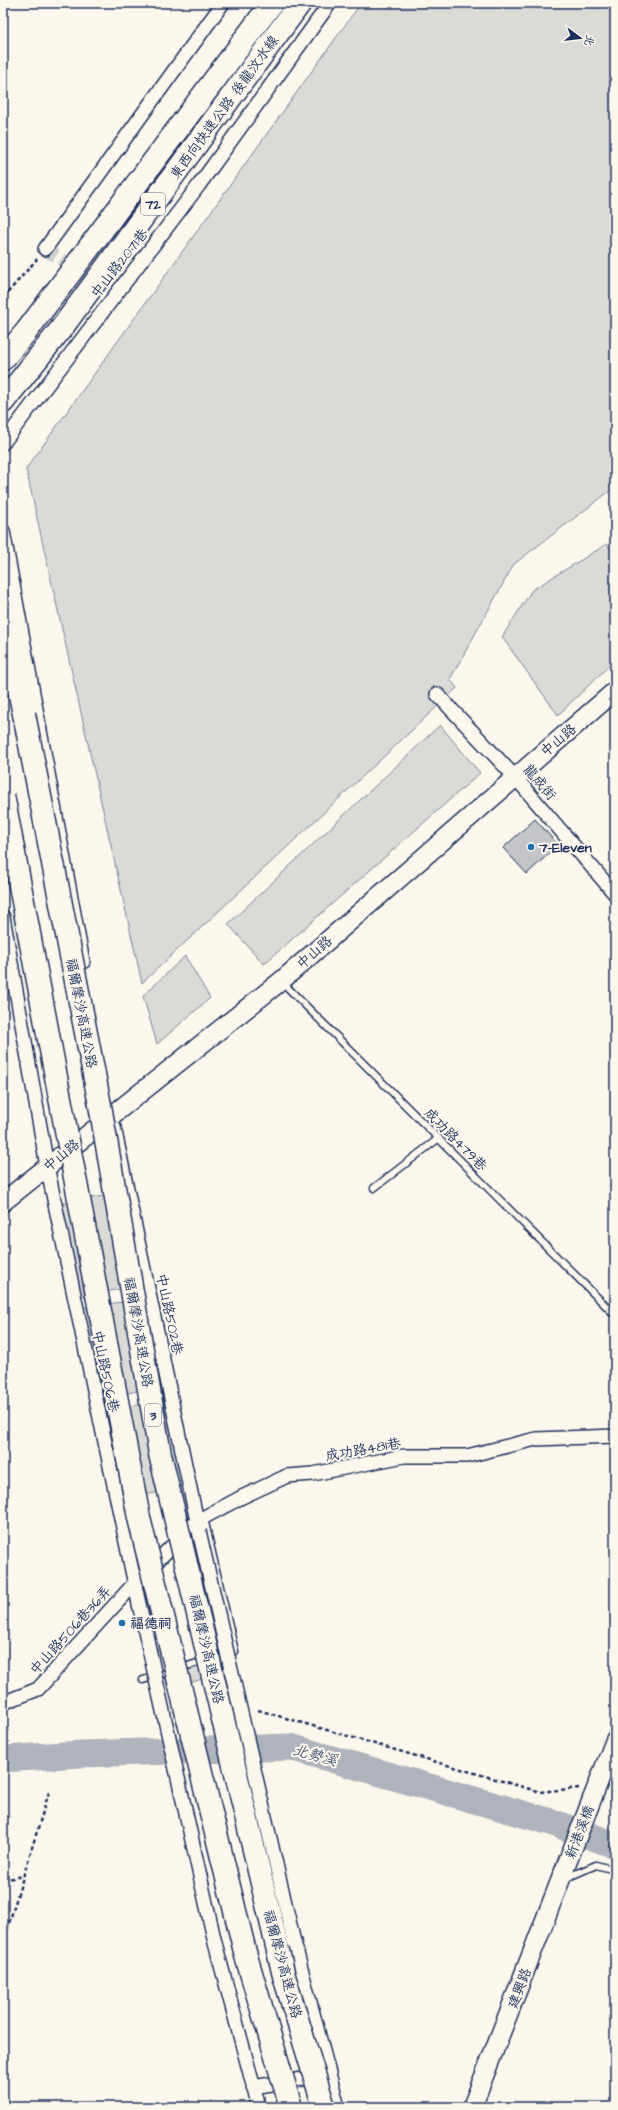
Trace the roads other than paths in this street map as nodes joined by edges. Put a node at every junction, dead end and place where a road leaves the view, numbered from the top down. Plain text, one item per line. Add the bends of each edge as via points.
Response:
1 (223, 3) edge
2 (272, 3) edge
3 (300, 3) edge
4 (330, 3) edge
5 (45, 249) road end
6 (3, 359) edge
7 (3, 402) edge
8 (3, 443) edge
9 (3, 531) edge
10 (3, 614) edge
11 (615, 692) edge
12 (436, 694) dead end
13 (515, 777) junction
14 (3, 795) edge
15 (615, 894) edge
16 (3, 917) edge
17 (281, 981) junction
18 (112, 1114) junction
19 (439, 1138) junction
20 (47, 1166) junction
21 (374, 1188) dead end
22 (3, 1202) edge
23 (615, 1315) edge
24 (615, 1436) edge
25 (200, 1523) junction
26 (134, 1584) junction
27 (144, 1680) dead end
28 (3, 1701) edge
29 (615, 1740) edge
30 (615, 1870) edge
31 (563, 1874) junction
32 (329, 2075) junction
33 (253, 2087) junction
34 (260, 2107) edge
35 (291, 2107) edge
36 (324, 2107) edge
37 (338, 2107) edge
38 (472, 2107) edge

1 - 5 street
2 - 6 highway, 東西向快速公路 後龍汶水線 / 72 via 54,295
3 - 7 highway, 東西向快速公路 後龍汶水線 / 72 via 66,323
4 - 8 street, 中山路2071巷 via 200,185
9 - 18 street, 中山路502巷
10 - 36 highway, 福爾摩沙高速公路 / 3, bridge via 100,1105 160,1454 284,1976
11 - 13 main road, 中山路
12 - 13 street, 龍成街
13 - 15 street, 龍成街
13 - 17 main road, 中山路
14 - 35 highway, bridge via 139,1518 246,1956
16 - 20 street, 中山路506巷
17 - 18 main road, 中山路
17 - 19 lane, 成功路479巷
18 - 20 main road, 中山路
18 - 25 street, 中山路502巷
19 - 21 lane
19 - 23 lane, 成功路479巷
20 - 22 main road, 中山路
20 - 26 street, 中山路506巷
24 - 25 street, 成功路481巷 via 536,1439 467,1456 404,1456 313,1474 287,1476 242,1497
25 - 26 street, 成功路481巷
25 - 27 lane via 235,1651
25 - 32 street, 中山路502巷, bridge via 294,1942
26 - 28 street, 中山路506巷36弄 via 38,1689
26 - 33 street, 中山路506巷, bridge via 215,1943
29 - 31 main road, 新港溪橋
30 - 31 lane via 596,1865
31 - 38 main road, 建興路
32 - 33 street
32 - 37 street, 中山路502巷
33 - 34 street, 中山路506巷

